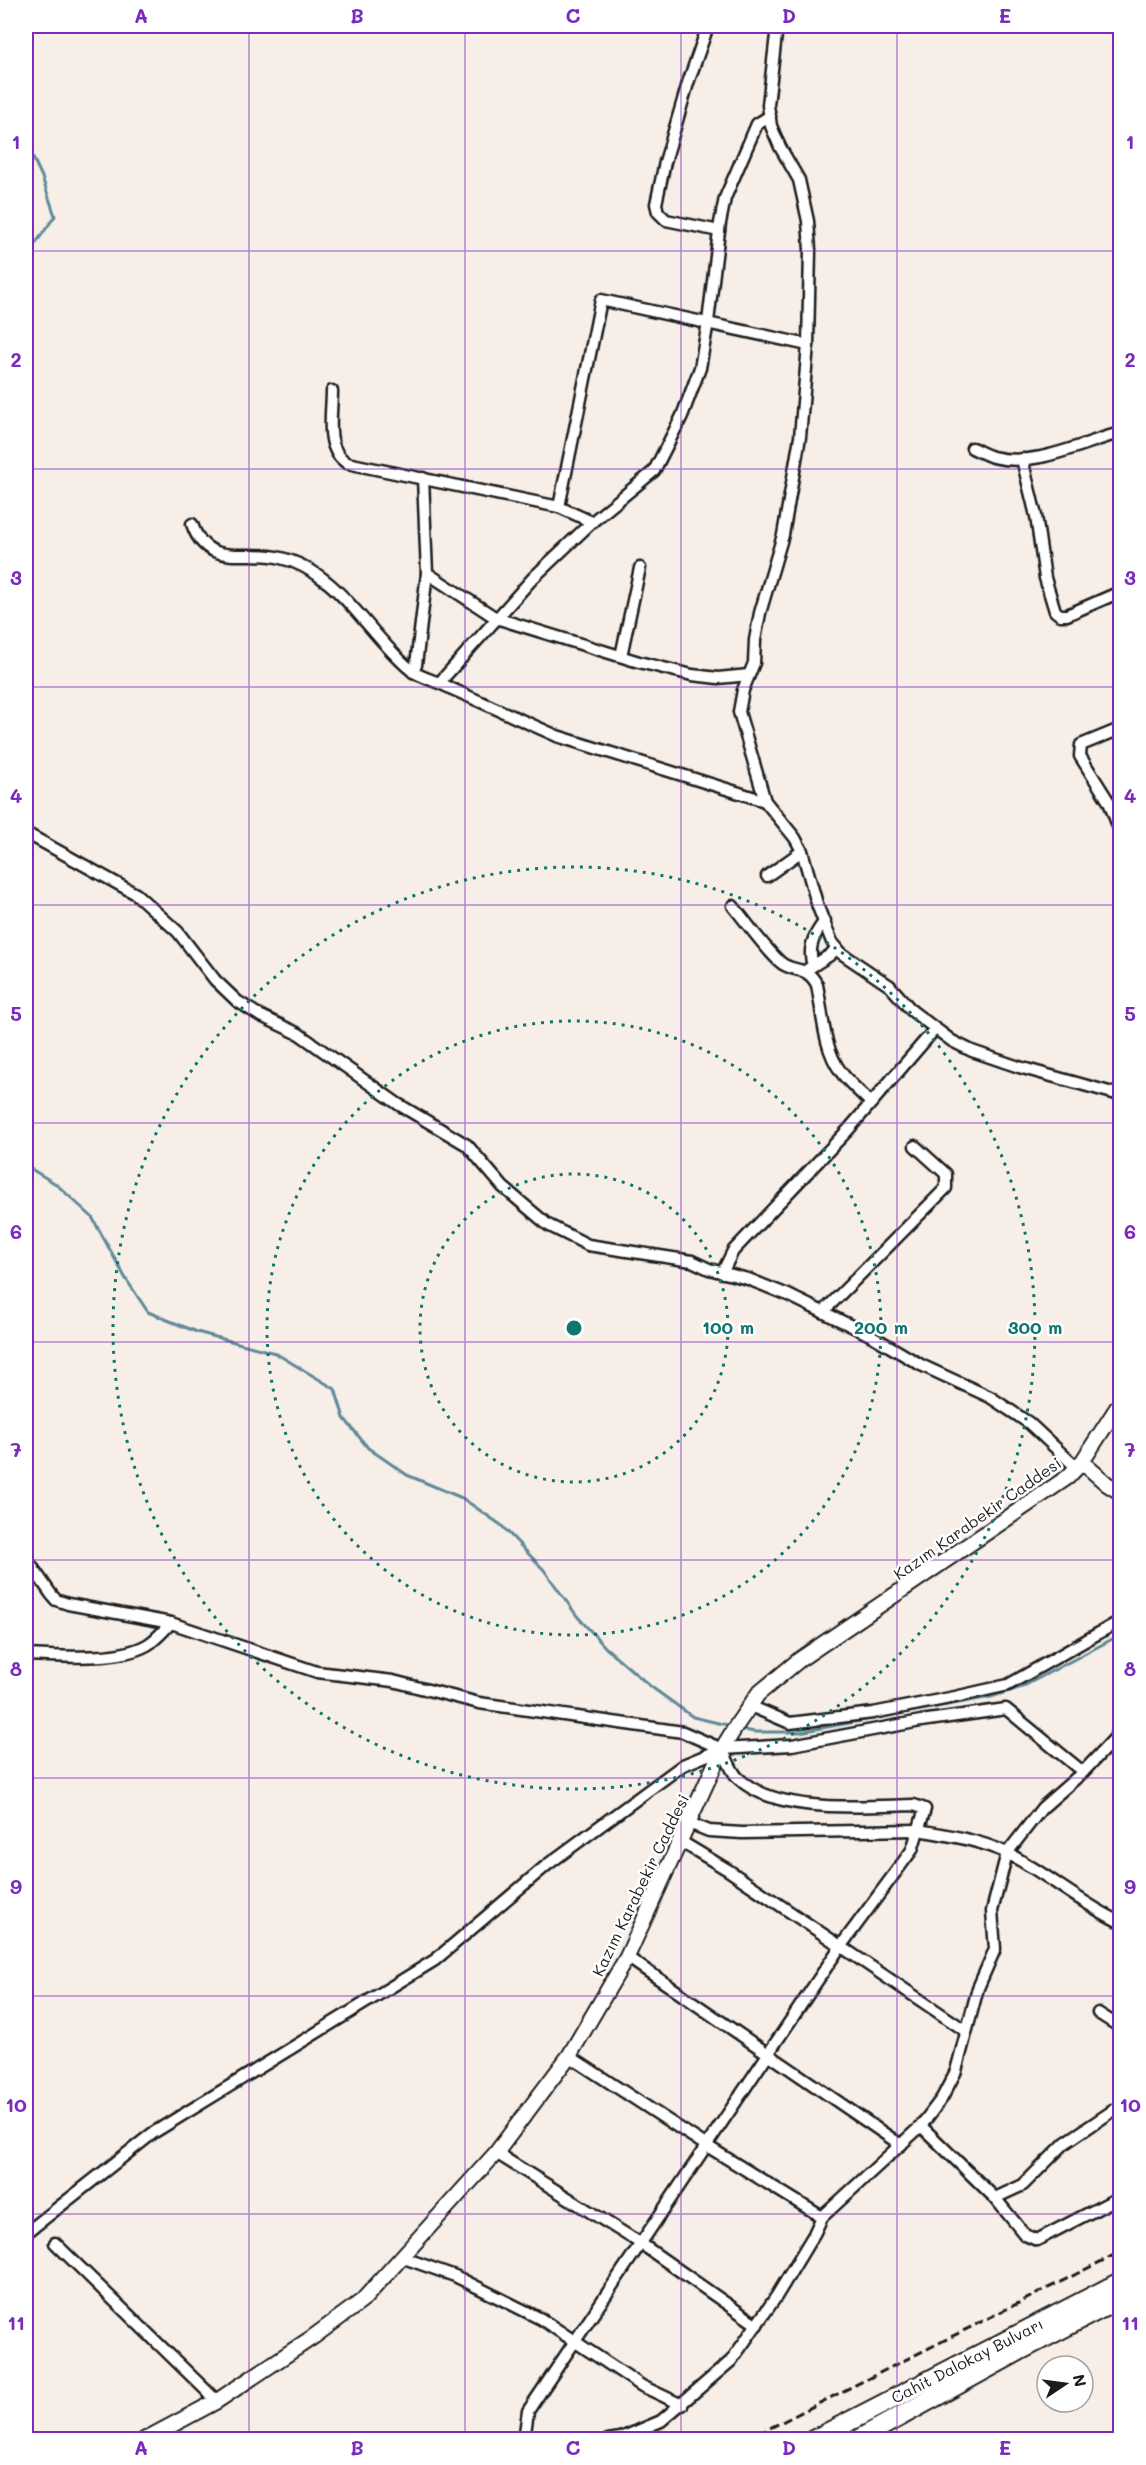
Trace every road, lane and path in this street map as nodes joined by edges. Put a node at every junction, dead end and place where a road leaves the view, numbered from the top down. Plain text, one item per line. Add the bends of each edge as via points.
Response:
1 (708, 26) edge
2 (777, 26) edge
3 (770, 116) junction
4 (719, 231) junction
5 (708, 322) junction
6 (808, 345) junction
7 (332, 391) dead end
8 (1120, 433) edge
9 (972, 448) dead end
10 (1022, 459) junction
11 (423, 478) junction
12 (559, 507) junction
13 (592, 522) junction
14 (192, 524) dead end
15 (640, 568) dead end
16 (427, 573) junction
17 (1120, 592) edge
18 (496, 618) junction
19 (621, 656) junction
20 (413, 672) junction
21 (749, 675) junction
22 (440, 682) junction
23 (1120, 729) edge
24 (765, 801) junction
25 (1118, 826) dead end
26 (26, 833) edge
27 (802, 851) junction
28 (767, 876) dead end
29 (733, 906) dead end
30 (825, 921) junction
31 (837, 948) junction
32 (809, 968) junction
33 (935, 1029) junction
34 (1120, 1095) edge
35 (871, 1103) junction
36 (915, 1146) dead end
37 (723, 1273) junction
38 (823, 1312) junction
39 (1120, 1402) edge
40 (1079, 1465) junction
41 (1120, 1492) edge
42 (26, 1558) edge
43 (1120, 1621) edge
44 (171, 1623) junction
45 (26, 1655) edge
46 (750, 1706) junction
47 (1120, 1724) edge
48 (722, 1749) junction
49 (1083, 1772) junction
50 (688, 1823) junction
51 (918, 1830) junction
52 (680, 1841) junction
53 (1007, 1853) junction
54 (1120, 1922) edge
55 (840, 1947) junction
56 (627, 1957) junction
57 (1098, 2013) dead end
58 (1120, 2027) edge
59 (966, 2031) junction
60 (769, 2055) junction
61 (569, 2056) junction
62 (1120, 2106) edge
63 (921, 2126) junction
64 (901, 2145) junction
65 (707, 2146) junction
66 (496, 2153) junction
67 (1120, 2197) edge
68 (995, 2198) junction
69 (822, 2217) junction
70 (26, 2233) edge
71 (56, 2243) dead end
72 (639, 2243) junction
73 (401, 2258) junction
74 (1120, 2282) edge
75 (1120, 2299) edge
76 (757, 2325) junction
77 (574, 2342) junction
78 (217, 2402) junction
79 (682, 2405) junction
80 (863, 2438) edge
81 (144, 2439) edge
82 (524, 2439) edge
83 (608, 2439) edge
84 (813, 2439) edge

1 - 4 street via 688,83 656,204 666,220
2 - 3 street
3 - 4 street via 758,124 752,136 725,198
3 - 6 street via 780,147 798,180 808,221
4 - 5 street
5 - 6 street
5 - 12 street via 601,300
5 - 13 street via 697,376 654,471
6 - 21 street via 792,489 760,613
7 - 11 street via 332,442 342,461 351,466
8 - 10 street
9 - 10 street via 991,457
10 - 17 street via 1055,611 1067,615
11 - 12 street
11 - 16 street
12 - 13 street
13 - 18 street
14 - 20 street via 201,542 212,551 278,557 325,580 345,597 381,643
15 - 19 street
16 - 18 street
16 - 20 street
18 - 19 street
18 - 22 street
19 - 21 street via 705,677
20 - 22 street
21 - 24 street via 740,712
22 - 24 street via 557,736
23 - 25 street via 1079,749
24 - 27 street
26 - 37 street via 136,894 178,932 215,980 237,1001 299,1034 381,1092 467,1145 503,1187 548,1225 588,1245 676,1258
27 - 28 street
27 - 30 street
29 - 32 street via 780,963
30 - 31 street
30 - 32 street via 812,943
31 - 32 street
31 - 33 street via 890,986
32 - 35 street via 817,985 826,1037 836,1065
33 - 34 street via 972,1051
33 - 35 street
35 - 37 street via 733,1251
36 - 38 street via 946,1174 946,1188
37 - 38 street via 788,1294
38 - 40 street via 990,1397
39 - 40 street, Kazım Karabekir Caddesi
40 - 41 street
40 - 46 street, Kazım Karabekir Caddesi via 1068,1477 800,1660 758,1694
42 - 44 street via 56,1600
43 - 46 street via 1008,1685 965,1695 873,1713 790,1723
44 - 45 street via 147,1645 134,1650 72,1656
44 - 48 street via 317,1672 393,1681 479,1703 683,1732
46 - 48 street, Kazım Karabekir Caddesi
47 - 49 street via 1115,1738
48 - 49 street via 792,1745 1006,1709
48 - 50 street, Kazım Karabekir Caddesi
48 - 51 street via 737,1777 764,1794 809,1806 914,1806 925,1809
48 - 70 street via 683,1765 547,1865 435,1960 153,2133
49 - 53 street via 1042,1808
50 - 51 street via 709,1831 742,1833
50 - 52 street, Kazım Karabekir Caddesi
51 - 53 street
51 - 55 street via 912,1850
52 - 55 street
52 - 56 street, Kazım Karabekir Caddesi
53 - 54 street
53 - 59 street via 992,1911 994,1949
55 - 59 street
55 - 60 street
56 - 60 street
56 - 61 street, Kazım Karabekir Caddesi
57 - 58 street
59 - 63 street via 956,2071
60 - 64 street
60 - 65 street
61 - 65 street
61 - 66 street, Kazım Karabekir Caddesi
62 - 68 street via 1065,2143 1023,2185
63 - 64 street
63 - 68 street
64 - 69 street
65 - 69 street
65 - 72 street
66 - 72 street
66 - 73 street, Kazım Karabekir Caddesi
67 - 68 street via 1037,2240 1025,2235
69 - 76 street
71 - 78 street
72 - 76 street
72 - 77 street
73 - 77 street via 455,2276 541,2319
73 - 78 street, Kazım Karabekir Caddesi via 362,2301
74 - 84 main road, Cahit Dalokay Bulvarı
75 - 80 main road, Cahit Dalokay Bulvarı
76 - 79 street via 731,2361
77 - 79 street via 642,2386
77 - 82 street via 528,2411
78 - 81 street, Kazım Karabekir Caddesi
79 - 83 street via 661,2421 621,2438

